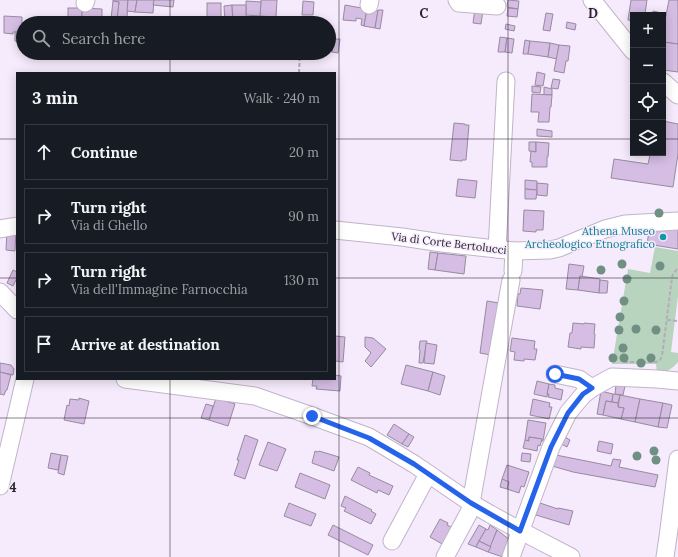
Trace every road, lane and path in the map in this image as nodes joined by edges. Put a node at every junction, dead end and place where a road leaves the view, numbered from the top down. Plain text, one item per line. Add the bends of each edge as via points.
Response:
1 (457, 0) edge
2 (592, 0) edge
3 (497, 6) dead end
4 (631, 48) edge
5 (300, 60) edge
6 (299, 72) edge
7 (506, 81) dead end
8 (665, 84) edge
9 (678, 95) edge
10 (496, 142) dead end
11 (678, 221) edge
12 (16, 226) edge
13 (0, 229) edge
14 (336, 230) edge
15 (492, 248) junction
16 (514, 251) junction
17 (678, 268) edge
18 (0, 292) edge
19 (16, 309) edge
20 (667, 320) junction
21 (678, 321) edge
22 (623, 362) dead end
23 (555, 374) dead end
24 (25, 380) edge
25 (133, 380) edge
26 (678, 381) edge
27 (592, 388) junction
28 (678, 459) edge
29 (428, 474) junction
30 (0, 486) edge
31 (472, 504) junction
32 (520, 531) junction
33 (392, 541) dead end
34 (445, 557) edge
35 (511, 557) edge
36 (571, 557) edge
37 (665, 557) edge

1 - 3 street via 459,3
2 - 4 street
5 - 6 path
7 - 15 street
8 - 9 street
10 - 15 street
11 - 16 street, Via di Corte Bertolucci via 625,224 605,229 559,248
12 - 13 street
14 - 15 street, Via di Corte Bertolucci
15 - 16 street, Via di Corte Bertolucci
16 - 31 street
17 - 20 path via 672,278
18 - 19 street
20 - 21 path
20 - 22 path via 660,360
23 - 27 street via 579,379
24 - 30 street
25 - 29 street via 255,396 369,438
26 - 27 street via 612,377
27 - 32 street via 583,394 568,413 551,447
28 - 37 street
29 - 31 street
29 - 33 street
31 - 32 street
31 - 34 street
32 - 35 street
32 - 36 street

